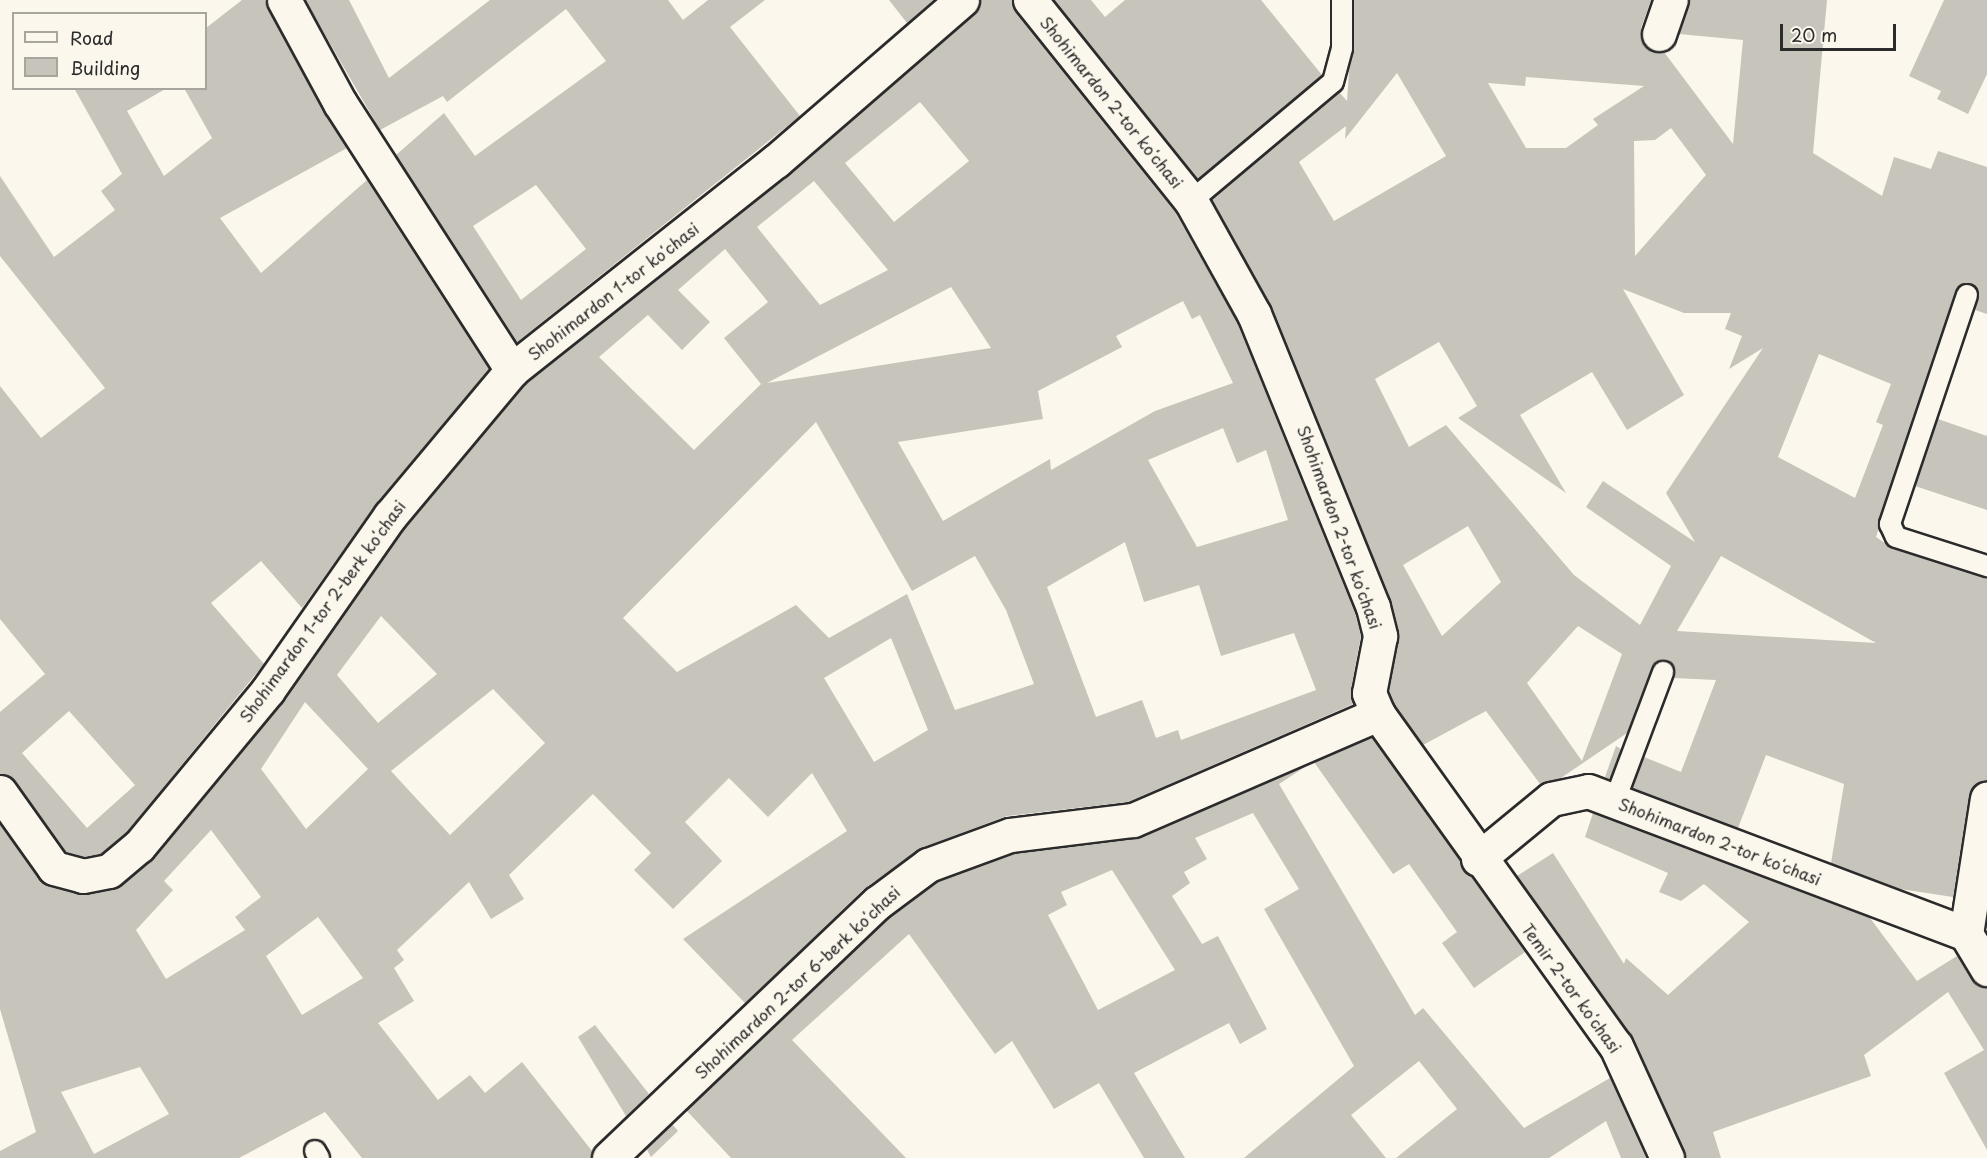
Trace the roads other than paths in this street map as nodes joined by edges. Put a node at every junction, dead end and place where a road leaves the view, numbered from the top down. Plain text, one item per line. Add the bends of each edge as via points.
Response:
1 (285, 0) edge
2 (962, 0) edge
3 (1030, 0) edge
4 (1342, 0) edge
5 (1671, 0) edge
6 (1659, 34) dead end
7 (1191, 201) junction
8 (1967, 295) dead end
9 (512, 370) junction
10 (1987, 566) edge
11 (1663, 672) dead end
12 (1378, 714) junction
13 (0, 792) edge
14 (1987, 799) edge
15 (1615, 800) junction
16 (1478, 859) junction
17 (1966, 934) junction
18 (1987, 969) edge
19 (609, 1158) edge
20 (1667, 1158) edge

1 - 9 street, Shohimardon 1-tor koʻchasi via 340,103
2 - 9 street, Shohimardon 1-tor koʻchasi via 776,161
3 - 7 street, Shohimardon 2-tor koʻchasi
4 - 7 lane via 1342,48 1333,82
5 - 6 street
7 - 12 street, Shohimardon 2-tor koʻchasi via 1254,314 1373,607 1380,636 1369,693
8 - 10 lane via 1890,524 1896,537
9 - 13 street, Shohimardon 1-tor 2-berk koʻchasi via 390,516 268,690 139,846 110,871 83,876 54,868
11 - 15 lane
12 - 16 street, Shohimardon 2-tor koʻchasi
12 - 19 street, Shohimardon 2-tor 6-berk koʻchasi via 1133,819 1010,835 928,865 877,903
14 - 17 street
15 - 16 street, Shohimardon 2-tor koʻchasi via 1587,790 1551,799
15 - 17 street, Shohimardon 2-tor koʻchasi
16 - 20 street, Temir 2-tor koʻchasi via 1616,1046
17 - 18 street

